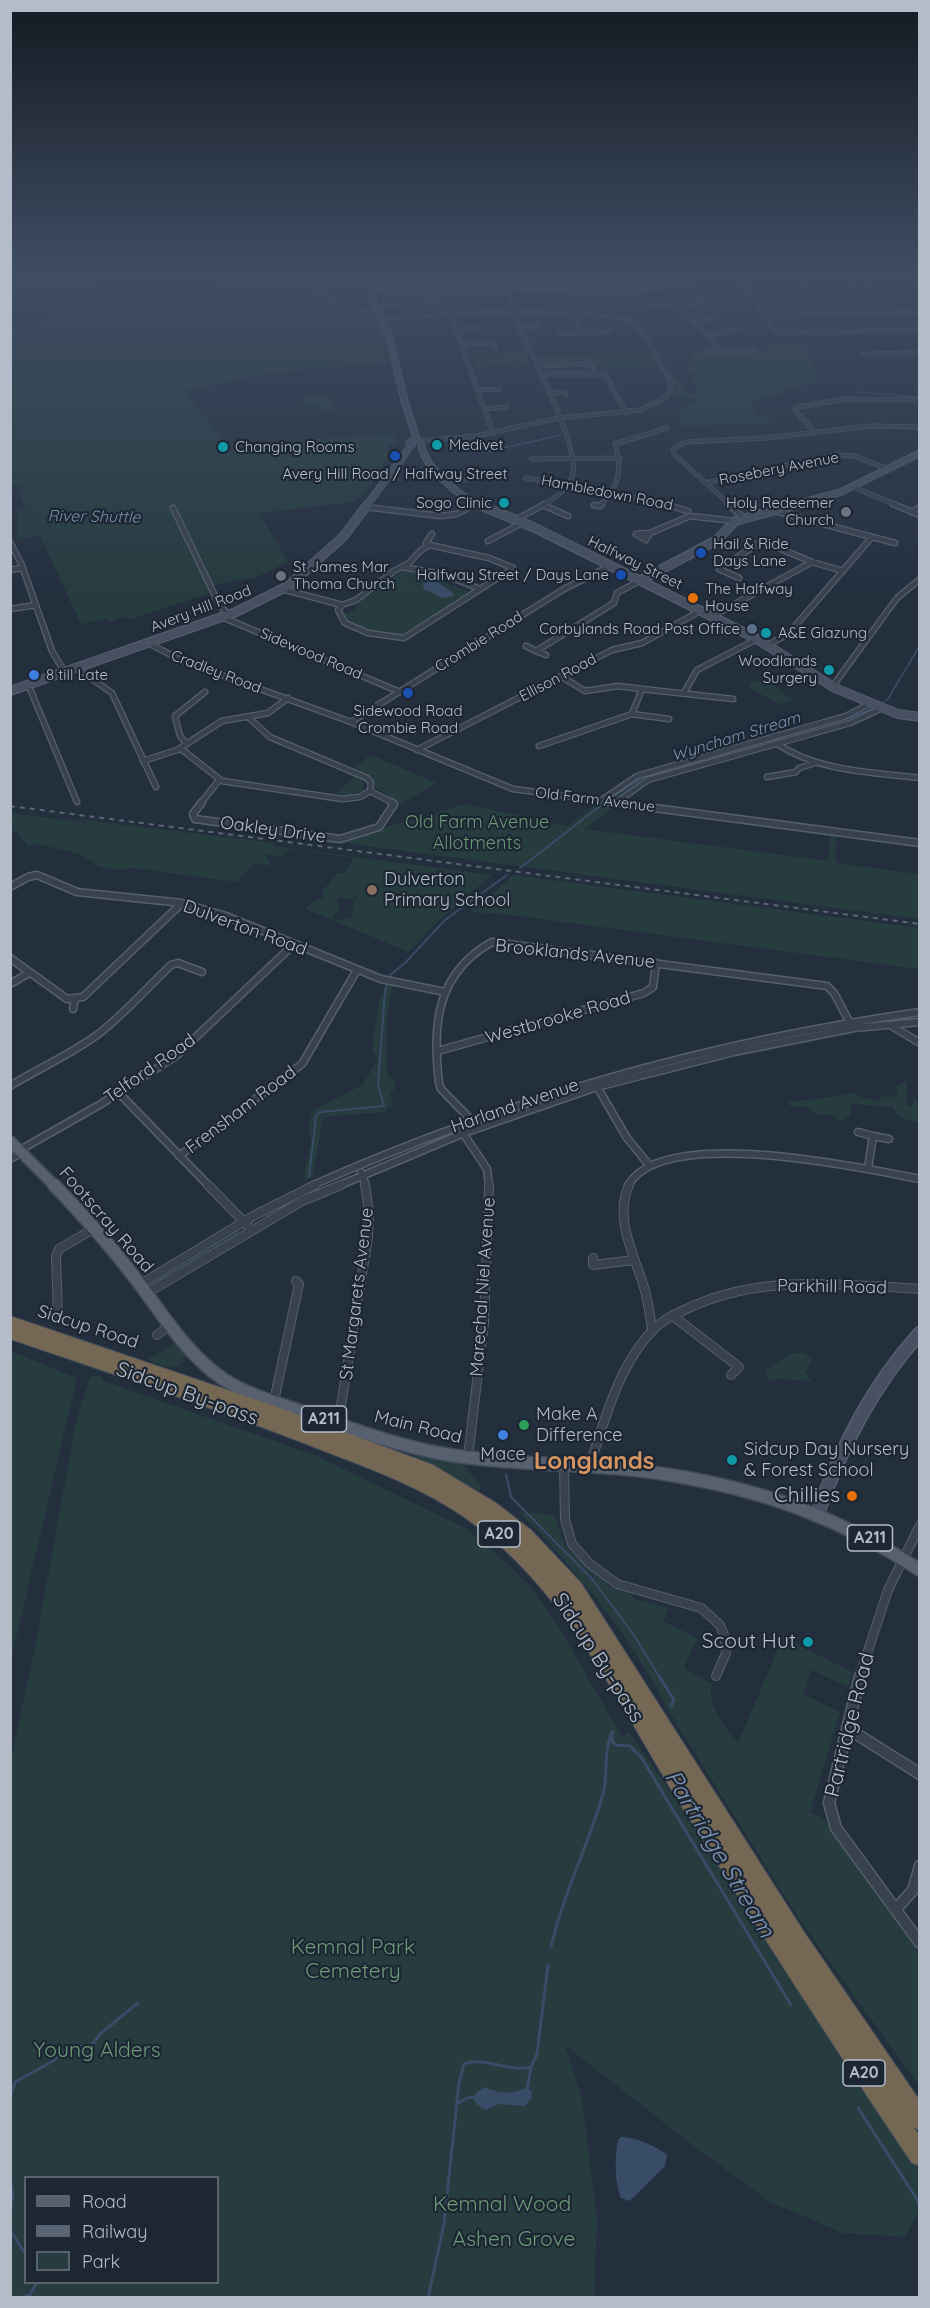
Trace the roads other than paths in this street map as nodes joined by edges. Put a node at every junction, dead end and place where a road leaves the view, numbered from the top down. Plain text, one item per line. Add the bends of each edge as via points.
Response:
1 (399, 380) edge
2 (473, 380) edge
3 (542, 380) edge
4 (608, 380) edge
5 (669, 380) edge
6 (499, 389) dead end
7 (477, 390) junction
8 (564, 392) dead end
9 (548, 393) junction
10 (920, 400) edge
11 (507, 407) dead end
12 (484, 409) junction
13 (626, 412) junction
14 (559, 418) junction
15 (667, 428) dead end
16 (920, 428) edge
17 (815, 432) junction
18 (493, 433) junction
19 (417, 442) junction
20 (426, 453) junction
21 (920, 453) edge
22 (402, 454) junction
23 (620, 458) junction
24 (531, 459) dead end
25 (573, 459) junction
26 (888, 469) junction
27 (484, 474) dead end
28 (526, 478) dead end
29 (705, 483) junction
30 (448, 484) junction
31 (567, 485) junction
32 (853, 487) junction
33 (612, 493) junction
34 (476, 504) junction
35 (543, 505) junction
36 (594, 505) dead end
37 (365, 507) junction
38 (920, 507) edge
39 (173, 508) dead end
40 (688, 511) dead end
41 (775, 511) junction
42 (911, 512) junction
43 (920, 515) edge
44 (568, 516) dead end
45 (744, 518) junction
46 (735, 521) junction
47 (519, 522) junction
48 (650, 533) dead end
49 (432, 534) dead end
50 (872, 537) junction
51 (488, 541) dead end
52 (10, 542) edge
53 (895, 543) dead end
54 (428, 545) junction
55 (812, 562) junction
56 (610, 566) junction
57 (402, 567) junction
58 (23, 568) junction
59 (10, 570) edge
60 (843, 571) junction
61 (739, 578) dead end
62 (920, 579) edge
63 (641, 580) junction
64 (282, 589) junction
65 (480, 590) junction
66 (36, 605) junction
67 (342, 605) junction
68 (10, 609) edge
69 (700, 611) junction
70 (225, 616) junction
71 (711, 617) junction
72 (757, 639) junction
73 (148, 643) junction
74 (768, 645) junction
75 (526, 646) dead end
76 (536, 651) junction
77 (546, 655) dead end
78 (75, 667) junction
79 (64, 671) junction
80 (561, 677) junction
81 (28, 684) junction
82 (832, 687) junction
83 (642, 689) junction
84 (10, 692) edge
85 (205, 692) dead end
86 (400, 692) junction
87 (684, 693) junction
88 (287, 698) junction
89 (733, 699) dead end
90 (871, 704) junction
91 (882, 708) junction
92 (632, 714) junction
93 (248, 717) junction
94 (920, 717) edge
95 (669, 719) dead end
96 (351, 722) junction
97 (776, 743) junction
98 (187, 744) junction
99 (539, 746) dead end
100 (180, 748) junction
101 (417, 750) junction
102 (143, 761) junction
103 (814, 763) junction
104 (767, 777) dead end
105 (920, 778) edge
106 (219, 780) junction
107 (156, 787) dead end
108 (369, 791) junction
109 (602, 800) junction
110 (77, 802) dead end
111 (617, 802) junction
112 (920, 843) edge
113 (10, 887) edge
114 (182, 903) junction
115 (293, 945) junction
116 (10, 958) edge
117 (656, 963) junction
118 (357, 970) junction
119 (202, 972) dead end
120 (29, 973) junction
121 (395, 982) joint
122 (10, 984) edge
123 (445, 992) junction
124 (75, 998) junction
125 (73, 1009) dead end
126 (920, 1012) edge
127 (881, 1017) junction
128 (920, 1022) edge
129 (851, 1025) junction
130 (891, 1025) junction
131 (920, 1043) edge
132 (438, 1051) junction
133 (593, 1080) junction
134 (10, 1086) edge
135 (597, 1087) junction
136 (119, 1093) junction
137 (472, 1120) junction
138 (458, 1126) junction
139 (478, 1128) junction
140 (858, 1132) dead end
141 (464, 1133) junction
142 (873, 1136) junction
143 (889, 1139) dead end
144 (10, 1141) edge
145 (21, 1151) junction
146 (180, 1156) junction
147 (10, 1159) edge
148 (649, 1165) junction
149 (357, 1167) junction
150 (868, 1168) junction
151 (362, 1174) junction
152 (920, 1179) edge
153 (244, 1222) junction
154 (95, 1228) junction
155 (252, 1230) junction
156 (634, 1260) junction
157 (593, 1265) dead end
158 (296, 1281) dead end
159 (144, 1288) junction
160 (920, 1289) edge
161 (58, 1315) dead end
162 (673, 1316) junction
163 (10, 1322) edge
164 (172, 1324) junction
165 (652, 1330) junction
166 (10, 1333) edge
167 (920, 1333) edge
168 (157, 1335) dead end
169 (194, 1352) joint
170 (70, 1353) joint
171 (154, 1370) joint
172 (731, 1375) dead end
173 (274, 1401) junction
174 (338, 1424) junction
175 (468, 1457) junction
176 (564, 1463) junction
177 (590, 1465) junction
178 (818, 1512) junction
179 (920, 1526) edge
180 (901, 1556) junction
181 (920, 1570) edge
182 (716, 1676) dead end
183 (847, 1728) junction
184 (920, 1774) edge
185 (920, 1866) edge
186 (896, 1909) junction
187 (920, 1943) edge
188 (920, 2120) edge
189 (920, 2155) edge

1 - 19 street
2 - 7 street
3 - 9 street
4 - 13 street
5 - 13 street via 671,389 664,399
6 - 7 street
7 - 12 street
8 - 9 street
9 - 14 street
10 - 17 street via 837,399 797,407 795,410
11 - 12 street
12 - 18 street
13 - 14 street
14 - 18 street
14 - 25 street
15 - 23 street via 615,444
16 - 17 street via 868,426
17 - 29 street via 677,445 673,449 675,454
18 - 19 street
19 - 20 street, Halfway Street
19 - 22 street, Avery Hill Road
20 - 22 street
20 - 30 street, Halfway Street via 433,469
21 - 26 street
22 - 37 street, Avery Hill Road
23 - 25 street
23 - 33 street via 620,478
24 - 25 street
25 - 31 street via 573,476
26 - 29 street, Rosebery Avenue via 854,456 836,455
26 - 32 street
27 - 30 street
28 - 31 street, Hambledown Road
29 - 45 street
30 - 34 street, Halfway Street
31 - 33 street, Hambledown Road
31 - 35 street
32 - 41 street
32 - 42 street
33 - 36 street via 603,507
33 - 40 street, Hambledown Road
34 - 37 street via 450,515
34 - 47 street, Halfway Street
35 - 44 street
35 - 47 street
37 - 64 street, Avery Hill Road via 332,548
38 - 42 street
39 - 70 street
41 - 45 street
41 - 50 street
42 - 43 street
45 - 46 street
46 - 48 street via 690,516
46 - 63 street via 717,540
47 - 51 street
47 - 56 street, Halfway Street
49 - 54 street
50 - 53 street
50 - 60 street
52 - 58 street
54 - 57 street
54 - 65 street via 484,557 513,568
55 - 60 street
55 - 61 street via 760,541 719,569
55 - 71 street
56 - 63 street, Halfway Street
56 - 86 street, Crombie Road via 564,589
57 - 65 street via 442,574
57 - 67 street via 360,598
58 - 59 street
58 - 66 street
60 - 74 street via 788,634
62 - 82 street via 897,598
63 - 69 street, Halfway Street
63 - 76 street via 617,593 614,603
64 - 67 street
64 - 70 street, Avery Hill Road
65 - 67 street via 405,638 368,633 345,623 338,610
66 - 68 street
66 - 79 street
69 - 71 street, Halfway Street
69 - 80 street, Ellison Road via 642,643 612,650
70 - 73 street, Avery Hill Road
70 - 86 street, Sidewood Road
71 - 72 street, Halfway Street
72 - 74 street, Halfway Street
72 - 87 street via 697,670
73 - 78 street, Avery Hill Road
73 - 88 street, Cradley Road via 183,661
74 - 82 street, Halfway Street
75 - 76 street
76 - 77 street
78 - 79 street, Avery Hill Road
78 - 102 street via 112,693
79 - 81 street, Avery Hill Road
80 - 83 street via 585,691 618,686
80 - 101 street, Ellison Road
81 - 84 street, Avery Hill Road
81 - 110 street
82 - 90 street, Halfway Street
83 - 87 street
83 - 92 street
85 - 98 street via 175,716 180,736
86 - 96 street, Crombie Road
87 - 89 street
88 - 93 street via 268,713
88 - 96 street, Old Farm Avenue
90 - 91 street, Halfway Street
90 - 109 street via 846,716 636,776
91 - 94 street, Halfway Street
91 - 97 street via 850,723
92 - 95 street
92 - 99 street
93 - 98 street via 222,721
93 - 108 street, Oakley Drive via 270,737 367,778 371,783
96 - 101 street, Old Farm Avenue
97 - 103 street via 786,752
97 - 111 street via 648,780
98 - 100 street
100 - 102 street
100 - 106 street
101 - 109 street, Old Farm Avenue via 513,789
102 - 107 street
103 - 104 street via 799,768 797,775
103 - 105 street
106 - 108 street via 342,799 360,797
106 - 108 street, Oakley Drive via 193,814 195,819 340,840 379,827 393,808 389,800
109 - 111 street, Old Farm Avenue
111 - 112 street, Old Farm Avenue
113 - 114 street, Dulverton Road via 37,876 77,892
114 - 115 street, Dulverton Road via 226,916
114 - 124 street via 83,997
115 - 118 street, Dulverton Road
115 - 136 street, Telford Road via 191,1044
116 - 120 street
117 - 123 street, Brooklands Avenue via 492,942 485,945
117 - 129 street, Brooklands Avenue via 827,986
117 - 132 street, Westbrooke Road via 653,987 644,993
118 - 121 street, Dulverton Road
118 - 146 street, Frensham Road via 302,1064
119 - 134 street via 171,964 102,1031
120 - 122 street
120 - 124 street via 67,999
121 - 123 street, Dulverton Road
123 - 132 street, Brooklands Avenue via 439,1005
124 - 125 street
126 - 127 street, Harland Avenue
127 - 129 street, Harland Avenue
127 - 130 street
128 - 130 street, Harland Avenue
129 - 130 street, Harland Avenue
129 - 133 street, Harland Avenue via 724,1047
129 - 135 street, Harland Avenue
130 - 131 street
132 - 137 street, Brooklands Avenue via 441,1089
133 - 135 street
133 - 137 street, Harland Avenue
135 - 139 street, Harland Avenue
135 - 148 street via 627,1138
136 - 145 street, Telford Road
136 - 146 street
137 - 138 street, Harland Avenue
137 - 139 street, Brooklands Avenue
138 - 141 street, Marechal Niel Avenue
138 - 149 street, Harland Avenue
139 - 141 street, Harland Avenue
140 - 142 street
141 - 151 street, Harland Avenue
141 - 175 street, Marechal Niel Avenue via 488,1169 490,1192 486,1300
142 - 143 street
142 - 150 street
144 - 145 main road, Footscray Road / A211
145 - 147 street, Telford Road
145 - 154 main road, Footscray Road / A211
146 - 153 street
148 - 150 street via 679,1156 712,1155 803,1159
148 - 156 street via 631,1180 624,1200 624,1222
149 - 151 street, St Margarets Avenue
149 - 153 street, Harland Avenue
150 - 152 street
151 - 155 street, Harland Avenue via 296,1203
151 - 174 street, St Margarets Avenue via 370,1220
153 - 155 street
153 - 159 street, Harland Avenue
154 - 159 main road, Footscray Road / A211
154 - 161 street via 59,1249 56,1256
155 - 159 street, Harland Avenue
156 - 157 street
156 - 165 street via 646,1294
158 - 173 street via 299,1284
159 - 164 main road, Footscray Road / A211
160 - 162 street, Parkhill Road via 772,1286 721,1295
162 - 165 street, Parkhill Road
162 - 172 street via 739,1367
163 - 171 highway, Sidcup Road / A20
164 - 168 street
164 - 169 main road, Footscray Road / A211
165 - 177 street, Parkhill Road via 620,1382
166 - 170 highway, Sidcup Road / A20
167 - 178 street via 864,1408 830,1477
169 - 173 main road, Main Road / A211 via 226,1381
170 - 189 highway, Sidcup By-pass / A20 via 395,1471 430,1487 509,1541 579,1620 791,1964
171 - 188 highway, Sidcup By-pass / A20 via 427,1470 525,1535 575,1589 797,1939
173 - 174 main road, Main Road / A211
174 - 175 main road, Main Road / A211 via 423,1450
175 - 176 main road, Main Road / A211
176 - 177 main road, Main Road / A211
176 - 182 street via 565,1519 572,1544 617,1584 701,1608 720,1625 726,1653
177 - 178 main road, Main Road / A211 via 696,1478
178 - 180 main road, Main Road / A211
179 - 180 street, Partridge Road
180 - 181 main road, Main Road / A211
180 - 183 street, Partridge Road via 873,1634
183 - 184 street
183 - 186 street, Partridge Road via 829,1803 831,1816
185 - 186 street via 910,1897
186 - 187 street, Partridge Road

